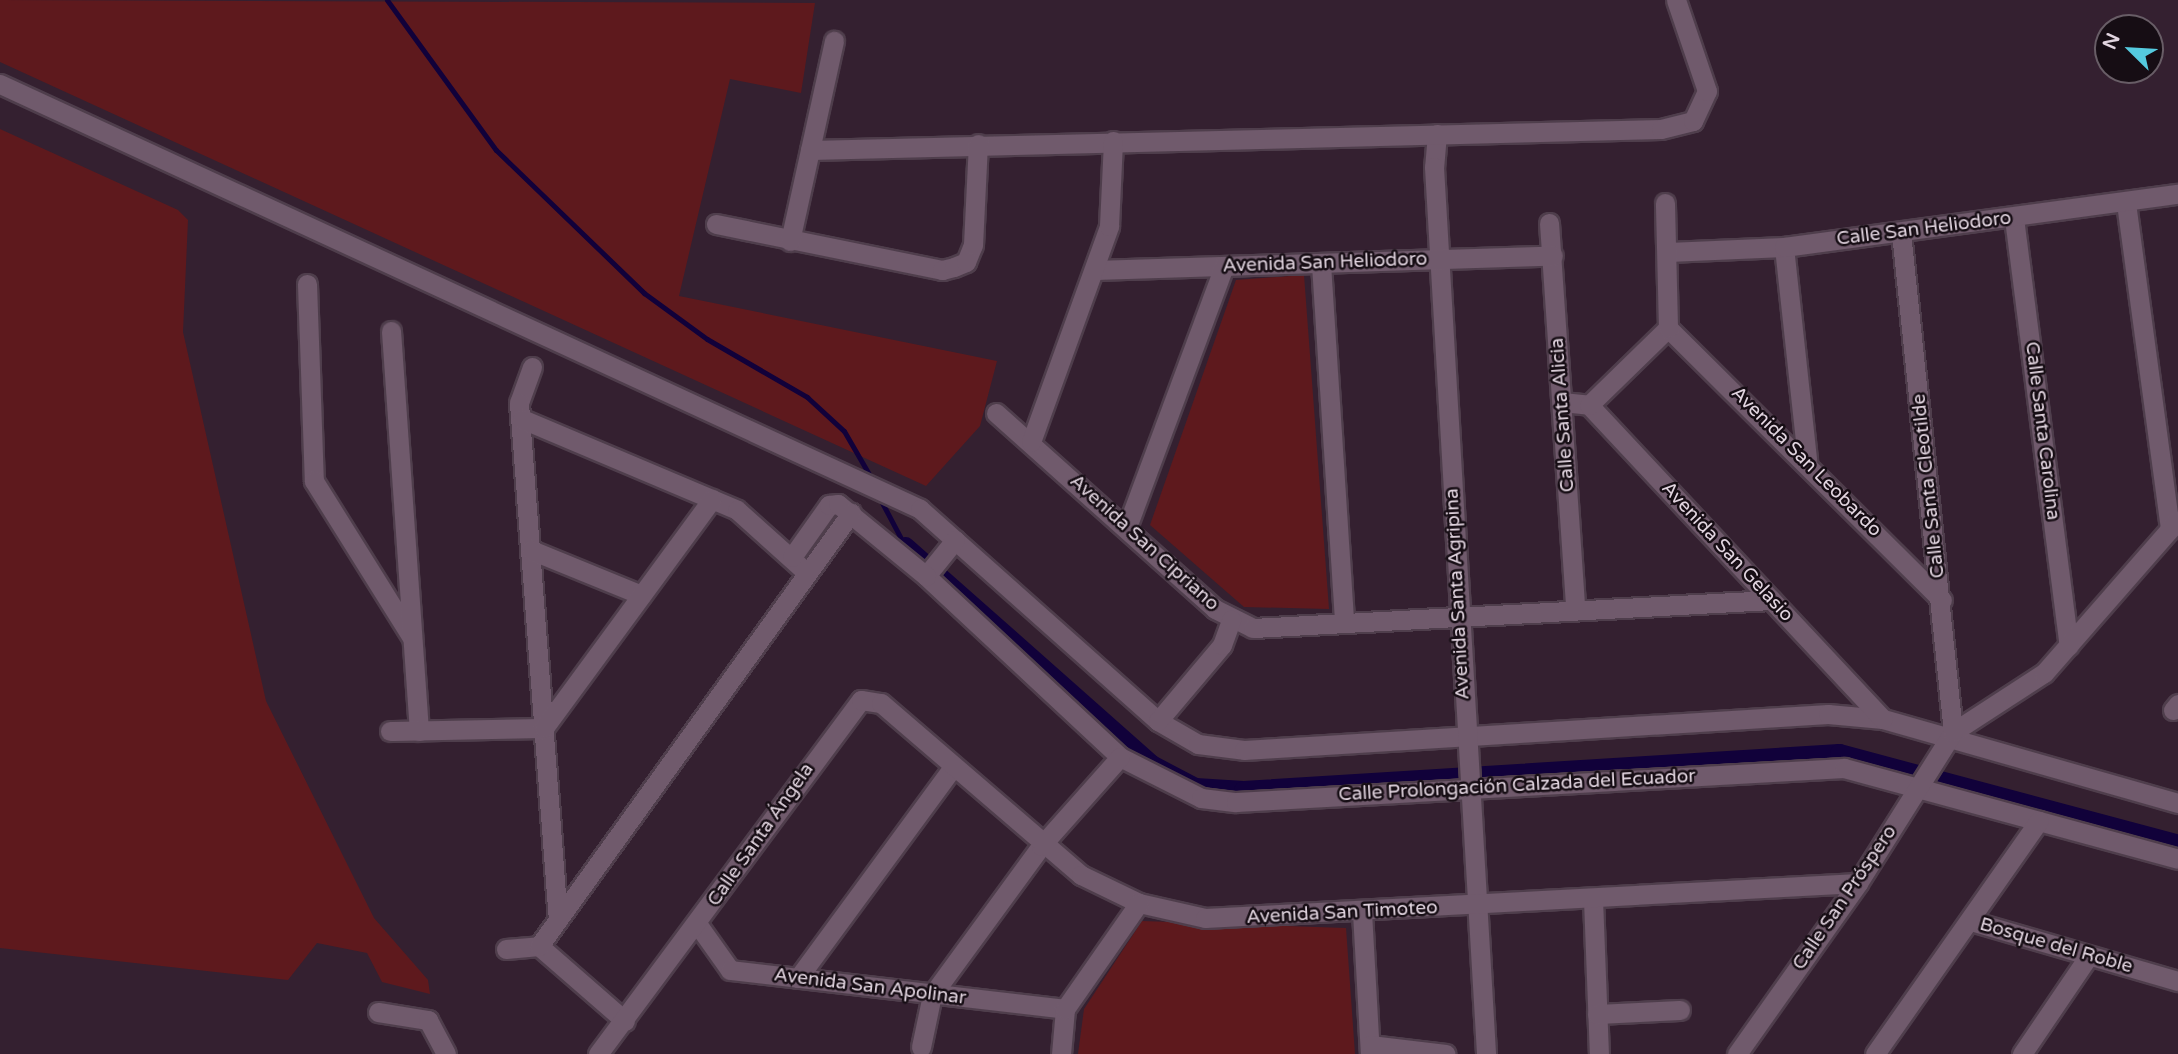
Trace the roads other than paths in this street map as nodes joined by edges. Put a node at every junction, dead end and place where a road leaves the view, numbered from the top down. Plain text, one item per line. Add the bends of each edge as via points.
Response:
1 (1676, 0) edge
2 (834, 41) dead end
3 (0, 84) edge
4 (1437, 134) junction
5 (1113, 141) junction
6 (978, 144) junction
7 (810, 150) junction
8 (2178, 194) edge
9 (1665, 203) dead end
10 (2126, 203) junction
11 (2014, 218) junction
12 (1549, 223) dead end
13 (716, 224) dead end
14 (1901, 232) junction
15 (790, 241) junction
16 (1784, 247) junction
17 (1668, 252) junction
18 (1553, 256) junction
19 (1440, 260) junction
20 (1321, 264) junction
21 (1224, 267) junction
22 (1096, 270) junction
23 (307, 284) dead end
24 (1668, 328) junction
25 (391, 331) dead end
26 (532, 367) dead end
27 (1562, 402) junction
28 (1589, 405) junction
29 (996, 413) dead end
30 (522, 419) junction
31 (1031, 442) junction
32 (1807, 460) junction
33 (712, 499) junction
34 (851, 513) junction
35 (2174, 525) edge
36 (1127, 527) junction
37 (955, 540) junction
38 (531, 550) junction
39 (792, 557) junction
40 (806, 572) junction
41 (926, 576) junction
42 (641, 595) junction
43 (1771, 600) junction
44 (1942, 600) junction
45 (1575, 607) junction
46 (1460, 616) junction
47 (1231, 620) junction
48 (1344, 622) junction
49 (412, 638) junction
50 (2069, 645) junction
51 (894, 714) joint
52 (1883, 719) junction
53 (1158, 721) junction
54 (544, 728) junction
55 (390, 731) dead end
56 (419, 731) junction
57 (1466, 742) junction
58 (1947, 742) junction
59 (1120, 757) junction
60 (954, 766) junction
61 (1924, 781) junction
62 (1470, 782) junction
63 (2178, 803) edge
64 (2039, 821) junction
65 (1041, 846) junction
66 (2178, 859) edge
67 (1858, 883) junction
68 (1592, 899) junction
69 (1139, 902) junction
70 (1478, 905) junction
71 (1362, 912) junction
72 (558, 920) junction
73 (1970, 921) junction
74 (698, 925) junction
75 (539, 946) junction
76 (506, 949) dead end
77 (2088, 957) junction
78 (798, 978) junction
79 (2178, 981) edge
80 (932, 995) junction
81 (1065, 1009) junction
82 (1680, 1010) dead end
83 (378, 1013) dead end
84 (1597, 1014) junction
85 (625, 1021) junction
86 (921, 1047) dead end
87 (1370, 1050) edge
88 (443, 1053) edge
89 (598, 1054) edge
90 (1060, 1054) edge
91 (1445, 1054) edge
92 (1486, 1054) edge
93 (1599, 1054) edge
94 (1737, 1054) edge
95 (1875, 1054) edge
96 (2022, 1054) edge

1 - 4 street via 1707,91 1693,121 1661,129
2 - 7 street
3 - 37 street via 920,509
4 - 5 street
4 - 19 street, Avenida Santa Agripina
5 - 6 street
5 - 22 street via 1109,226
6 - 7 street
6 - 15 street via 973,245 966,262 942,270
7 - 15 street
8 - 10 street, Calle San Heliodoro
9 - 17 street
10 - 11 street, Calle San Heliodoro
10 - 35 street
11 - 14 street, Calle San Heliodoro
11 - 50 street, Calle Santa Carolina
12 - 18 street, Calle Santa Alicia
13 - 15 street
14 - 16 street, Calle San Heliodoro
14 - 44 street, Calle Santa Cleotilde
16 - 17 street, Calle San Heliodoro
16 - 32 street
17 - 24 street
18 - 19 street, Avenida San Heliodoro
18 - 27 street, Calle Santa Alicia
19 - 20 street, Avenida San Heliodoro
19 - 46 street, Avenida Santa Agripina
20 - 21 street, Avenida San Heliodoro
20 - 48 street
21 - 22 street, Avenida San Heliodoro
21 - 36 street
22 - 31 street
23 - 49 street via 314,481
24 - 28 street
24 - 32 street, Avenida San Leobardo
25 - 49 street
26 - 30 street via 520,394
27 - 28 street
27 - 45 street, Calle Santa Alicia
28 - 43 street, Avenida San Gelasio
29 - 31 street, Avenida San Cipriano
30 - 33 street
30 - 38 street
31 - 36 street, Avenida San Cipriano
32 - 44 street, Avenida San Leobardo
33 - 39 street via 737,510
33 - 42 street
34 - 39 street via 829,505
34 - 40 street
34 - 41 street, Calle Prolongación Calzada del Ecuador
35 - 50 street
36 - 47 street, Avenida San Cipriano
37 - 41 street
37 - 53 street
38 - 42 street
38 - 54 street
39 - 40 street
40 - 72 street
41 - 59 street, Calle Prolongación Calzada del Ecuador
42 - 54 street
43 - 45 street, Avenida San Cipriano
43 - 52 street, Avenida San Gelasio
44 - 58 street, Calle Santa Cleotilde
45 - 46 street, Avenida San Cipriano
46 - 48 street, Avenida San Cipriano
46 - 57 street, Avenida Santa Agripina
47 - 48 street, Avenida San Cipriano via 1264,628
47 - 53 street via 1222,645
49 - 56 street
50 - 58 street via 2044,673
51 - 60 street, Avenida San Timoteo
51 - 74 street, Calle Santa Ángela via 870,700 853,705
52 - 57 street via 1828,714
52 - 58 street
53 - 57 street via 1186,739 1222,750
54 - 56 street
54 - 72 street
55 - 56 street
57 - 62 street, Avenida Santa Agripina
58 - 61 street, Calle San Próspero
58 - 63 street
59 - 62 street, Calle Prolongación Calzada del Ecuador via 1178,790 1236,802
59 - 65 street
60 - 65 street, Avenida San Timoteo
60 - 78 street
61 - 62 street, Calle Prolongación Calzada del Ecuador via 1844,768
61 - 64 street, Calle Prolongación Calzada del Ecuador
61 - 67 street, Calle San Próspero
62 - 70 street, Avenida Santa Agripina
64 - 66 street, Calle Prolongación Calzada del Ecuador
64 - 73 street
65 - 69 street, Avenida San Timoteo via 1091,881
65 - 80 street
67 - 68 street, Avenida San Timoteo
67 - 94 street, Calle San Próspero
68 - 70 street, Avenida San Timoteo
68 - 84 street
69 - 71 street, Avenida San Timoteo via 1205,918
69 - 81 street
70 - 71 street, Avenida San Timoteo
70 - 92 street, Avenida Santa Agripina
71 - 87 street
72 - 75 street
73 - 77 street, Bosque del Roble
73 - 95 street, Bosque del Roble
74 - 78 street, Avenida San Apolinar via 726,968
74 - 85 street, Calle Santa Ángela
75 - 76 street
75 - 85 street
77 - 79 street, Bosque del Roble
77 - 96 street
78 - 80 street, Avenida San Apolinar
80 - 81 street, Avenida San Apolinar
80 - 86 street
81 - 90 street
82 - 84 street
83 - 88 street via 419,1015
84 - 93 street
85 - 89 street, Calle Santa Ángela
87 - 91 street

